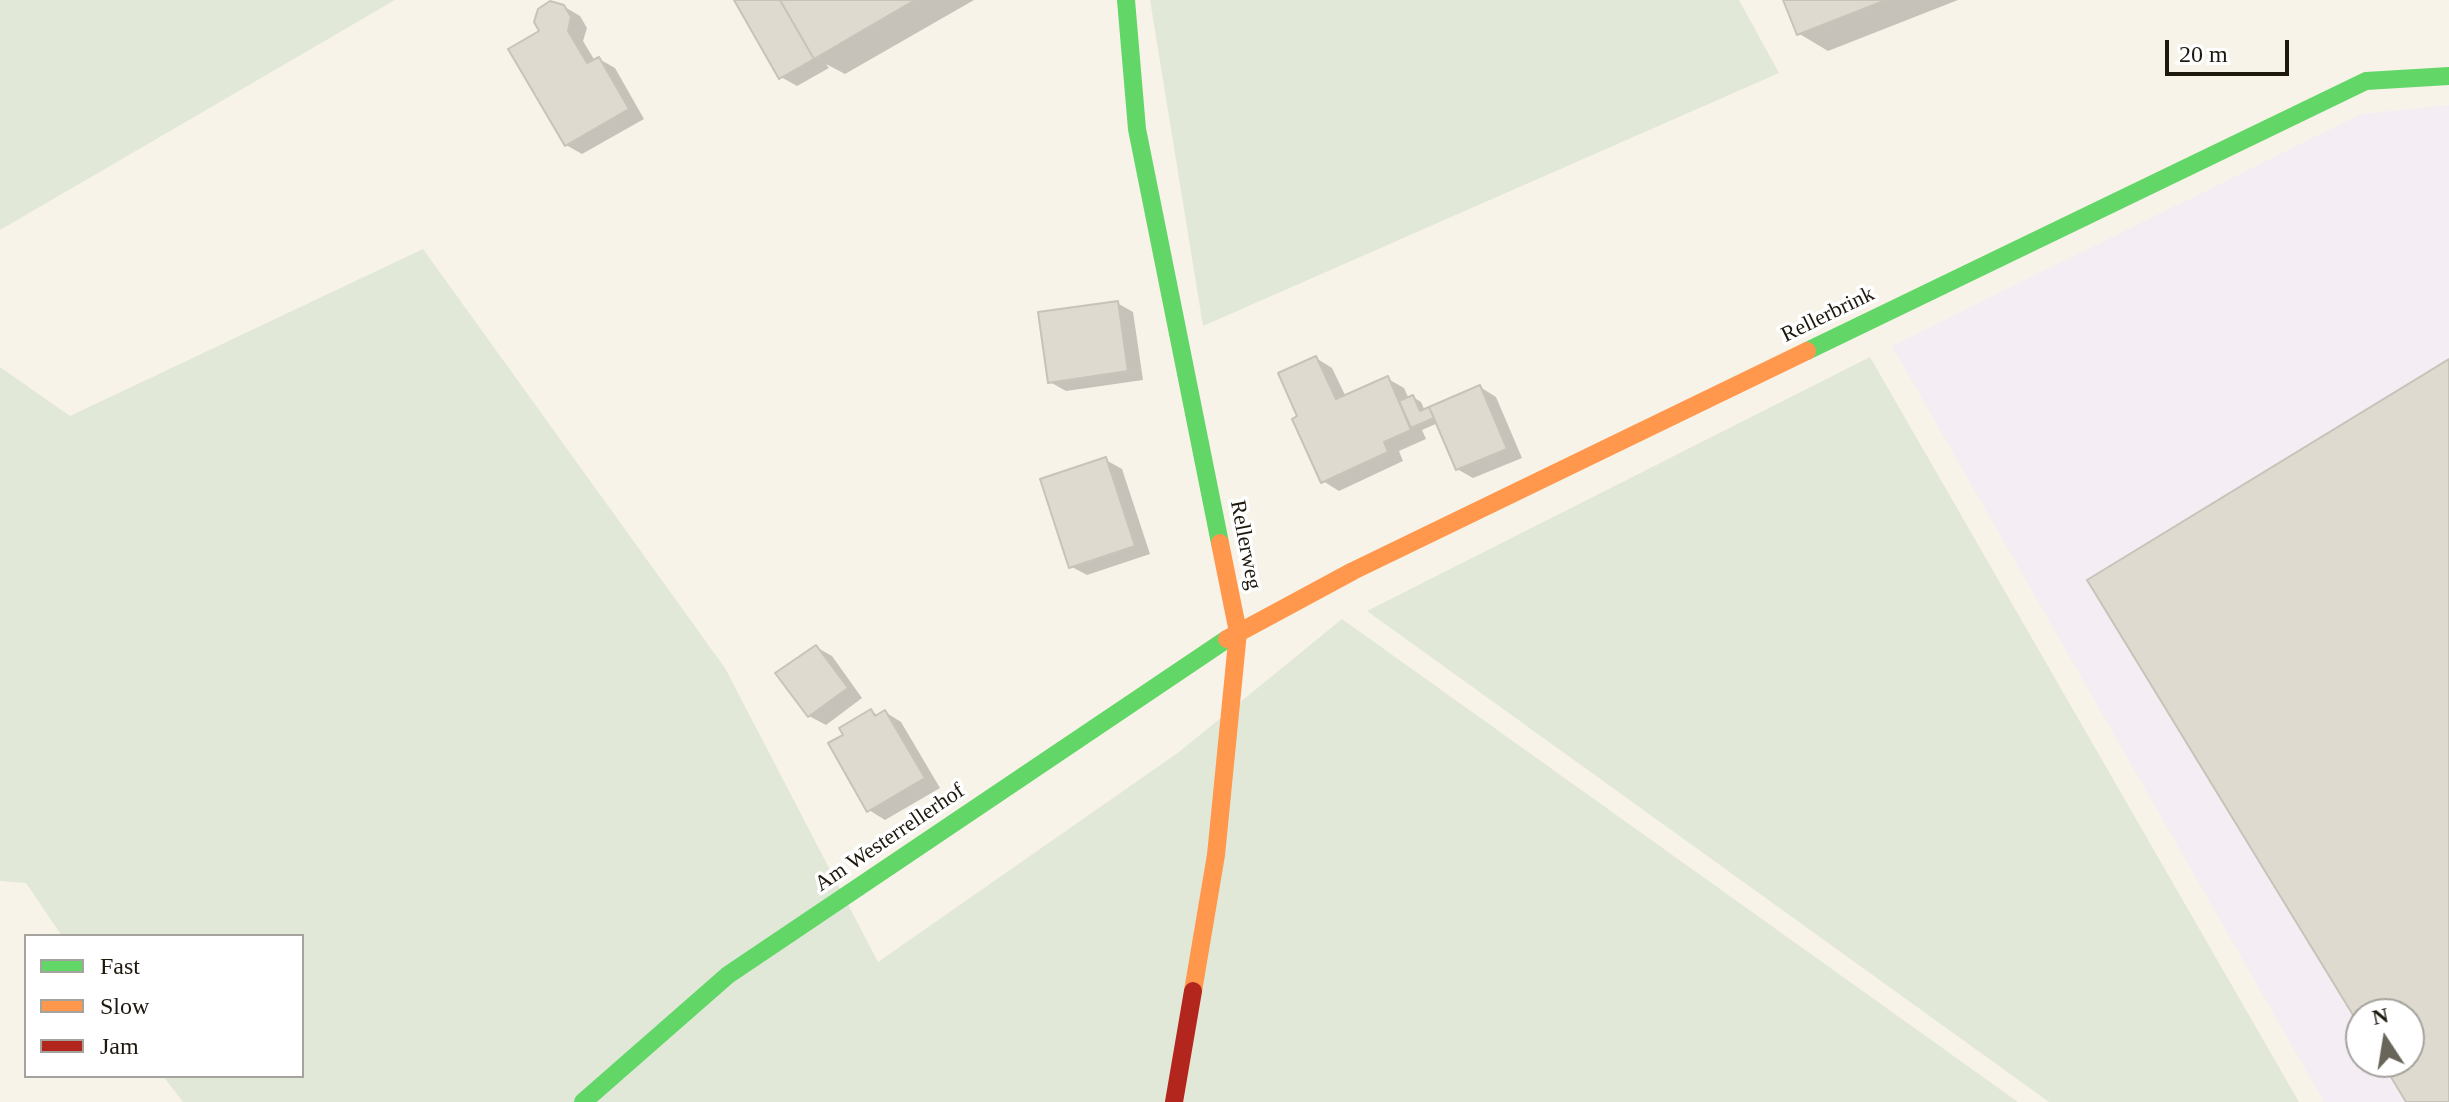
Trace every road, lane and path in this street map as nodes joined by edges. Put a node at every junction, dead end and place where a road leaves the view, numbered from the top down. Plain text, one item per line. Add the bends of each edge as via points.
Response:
1 (1126, 0) edge
2 (2449, 76) edge
3 (1238, 632) junction
4 (583, 1102) edge
5 (1174, 1102) edge

1 - 3 street, Rellerweg via 1137,129
2 - 3 street, Rellerbrink via 2366,81 1381,557
3 - 4 street, Am Westerrellerhof via 728,975
3 - 5 street, Rellerweg via 1216,855

